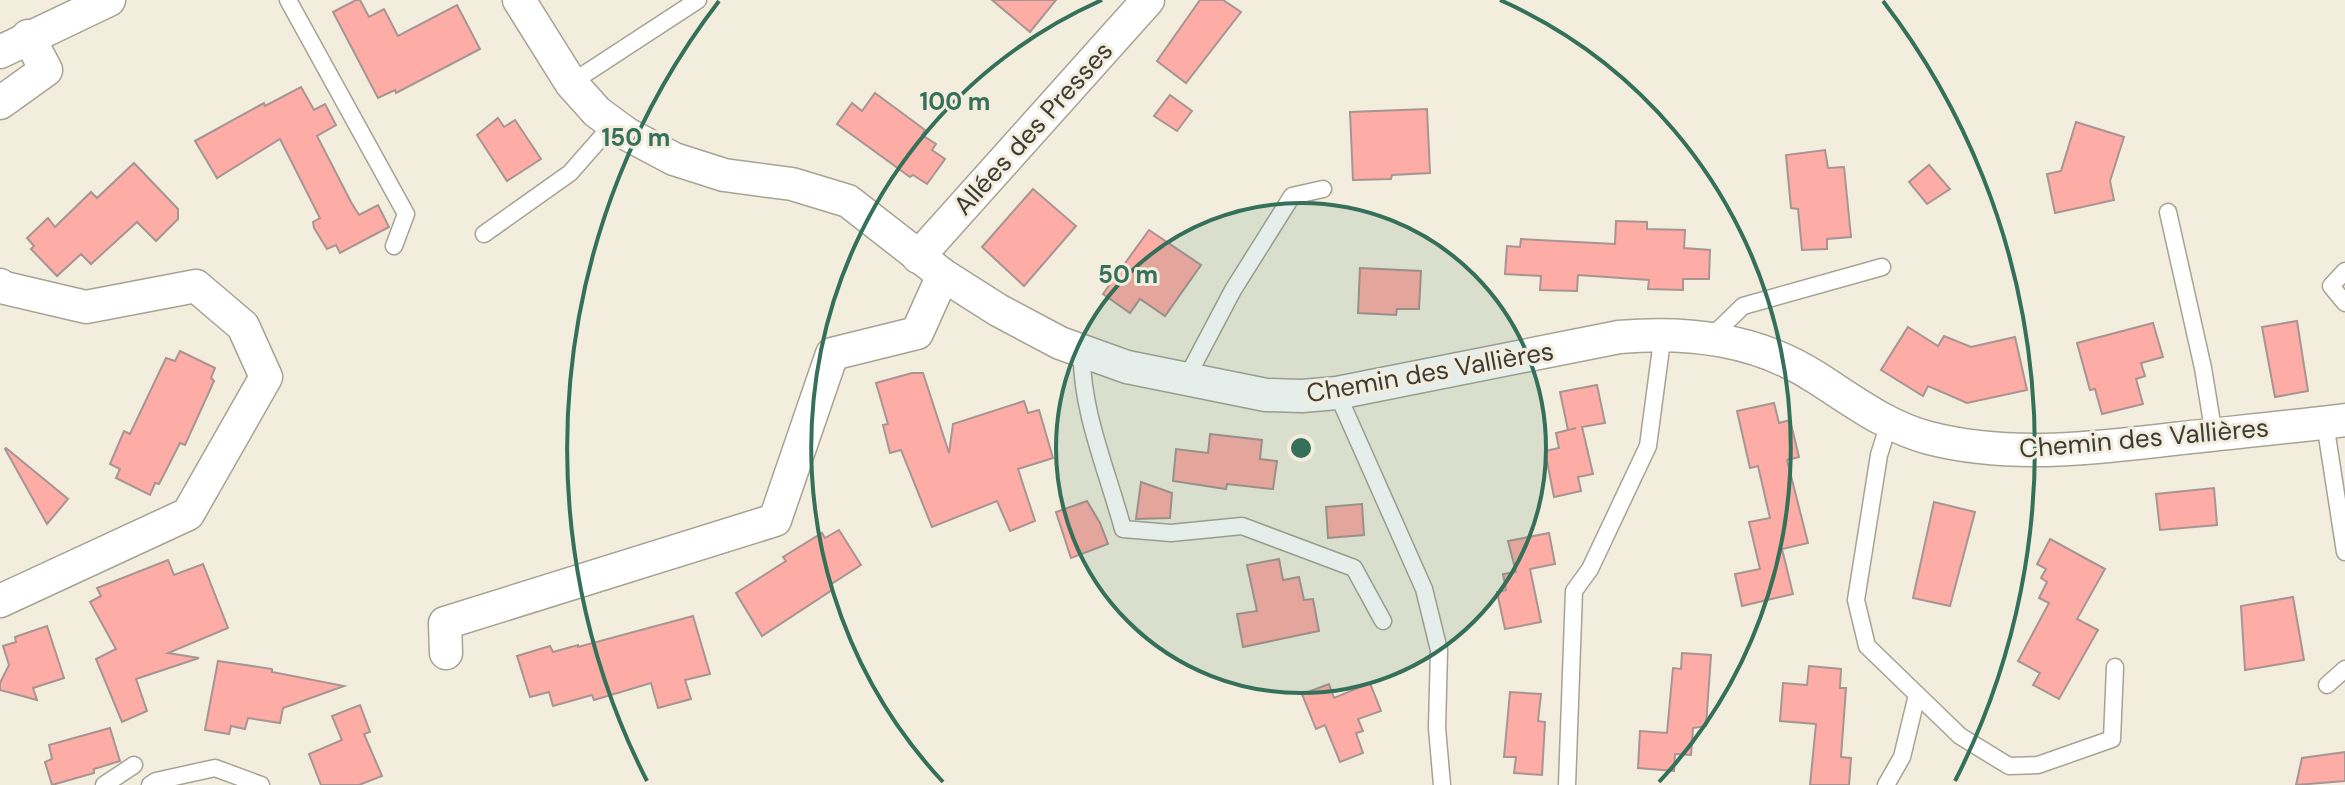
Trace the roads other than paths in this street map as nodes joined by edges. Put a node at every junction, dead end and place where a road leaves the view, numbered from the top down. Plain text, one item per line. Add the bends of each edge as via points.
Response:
1 (109, 0) edge
2 (288, 0) edge
3 (519, 0) edge
4 (698, 0) edge
5 (1148, 0) edge
6 (28, 36) junction
7 (0, 52) edge
8 (571, 83) junction
9 (0, 103) edge
10 (613, 124) junction
11 (1323, 189) dead end
12 (2168, 212) dead end
13 (484, 234) dead end
14 (394, 246) dead end
15 (930, 266) junction
16 (1882, 267) dead end
17 (2345, 271) edge
18 (0, 287) edge
19 (2345, 303) edge
20 (1663, 333) junction
21 (1710, 338) junction
22 (1082, 351) junction
23 (1186, 379) junction
24 (1337, 393) junction
25 (2335, 421) edge
26 (1889, 423) junction
27 (2214, 435) junction
28 (2345, 552) edge
29 (0, 601) edge
30 (1383, 621) dead end
31 (446, 653) dead end
32 (2115, 667) dead end
33 (2345, 669) edge
34 (2327, 685) dead end
35 (1917, 695) junction
36 (134, 765) dead end
37 (104, 785) edge
38 (150, 785) edge
39 (261, 785) edge
40 (1442, 785) edge
41 (1567, 785) edge
42 (1886, 785) edge

1 - 6 street
2 - 14 lane via 406,214
3 - 8 street, Chemin des Vallières
4 - 8 lane
5 - 15 street, Allées des Presses
6 - 7 street
6 - 9 street via 46,70
8 - 10 street, Chemin des Vallières
10 - 13 lane via 570,173
10 - 15 street, Chemin des Vallières via 674,159 848,201
11 - 23 lane via 1292,196
12 - 27 lane
15 - 22 street, Chemin des Vallières via 998,310
15 - 31 street, Allées des Presses via 917,333 832,354 775,520 445,623
16 - 21 lane via 1743,306
17 - 19 lane via 2331,286
18 - 29 street via 86,307 196,286 243,326 266,377 188,514
20 - 21 street, Chemin des Vallières
20 - 24 street, Chemin des Vallières via 1619,337
20 - 41 lane via 1648,446 1590,569 1574,591
21 - 26 street, Chemin des Vallières via 1789,361
22 - 23 street, Chemin des Vallières
22 - 30 lane via 1081,373 1123,529 1171,533 1242,526 1354,568
23 - 24 street, Chemin des Vallières via 1266,395
24 - 40 lane via 1424,589 1439,650
25 - 27 street, Chemin des Vallières
25 - 28 lane
26 - 27 street, Chemin des Vallières via 1926,438 1977,448 2107,447
26 - 35 lane via 1856,600 1867,646
32 - 35 lane via 2112,739 2038,765 2009,766 1960,736
33 - 34 lane
35 - 42 lane via 1902,757
36 - 37 lane
38 - 39 lane via 215,768

